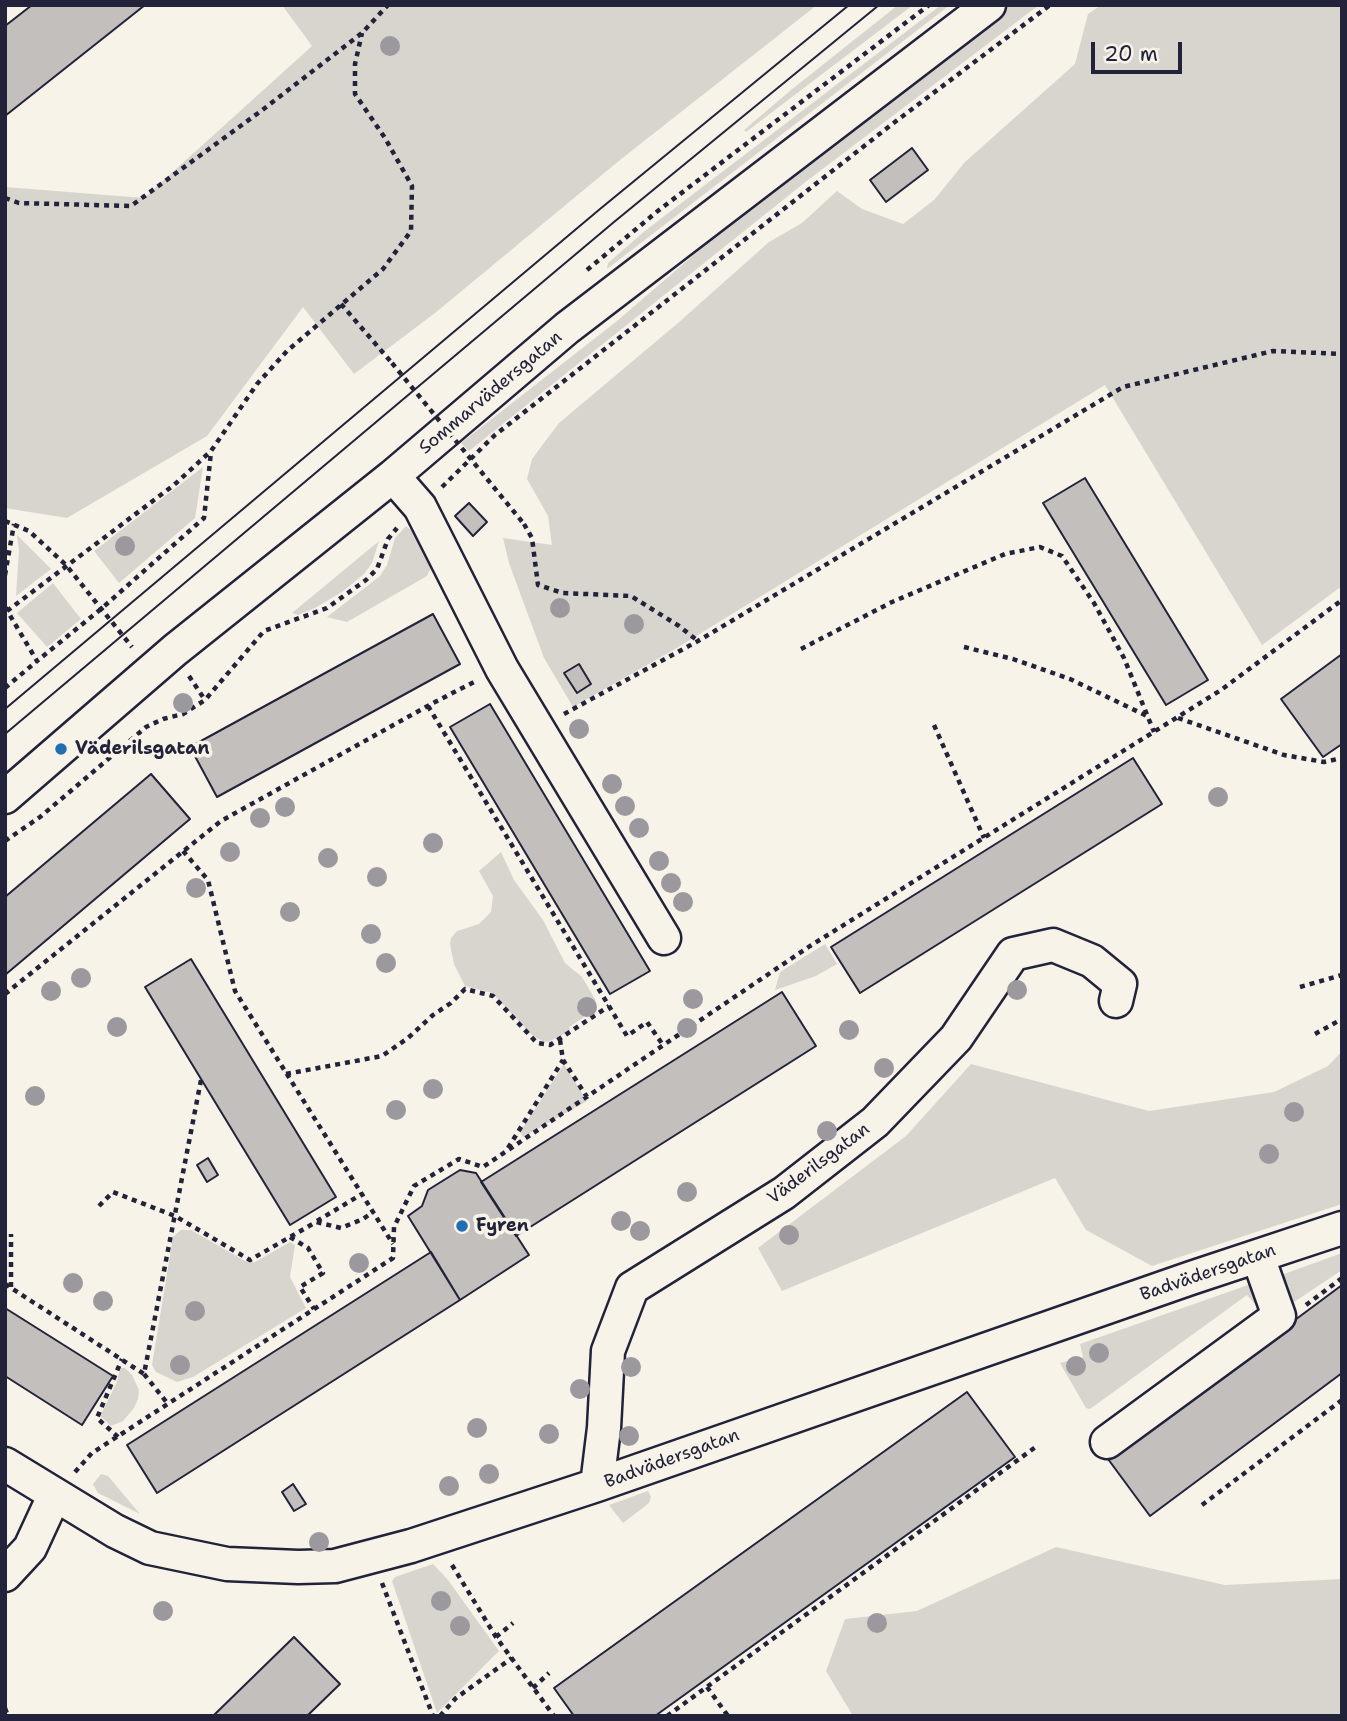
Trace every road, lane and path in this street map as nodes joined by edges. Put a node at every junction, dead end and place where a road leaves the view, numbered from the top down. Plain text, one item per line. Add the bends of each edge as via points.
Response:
1 (388, 5) edge
2 (989, 5) edge
3 (1050, 5) edge
4 (362, 33) junction
5 (5, 198) edge
6 (341, 304) junction
7 (1342, 354) edge
8 (211, 451) junction
9 (393, 476) junction
10 (420, 507) junction
11 (5, 521) edge
12 (14, 524) junction
13 (66, 565) junction
14 (5, 575) edge
15 (1342, 600) edge
16 (6, 609) edge
17 (101, 609) junction
18 (698, 641) junction
19 (140, 642) dead end
20 (964, 647) dead end
21 (801, 649) dead end
22 (37, 661) junction
23 (502, 669) junction
24 (5, 688) edge
25 (428, 706) junction
26 (1148, 717) junction
27 (1177, 718) junction
28 (933, 725) dead end
29 (537, 729) junction
30 (1154, 732) junction
31 (1342, 758) edge
32 (5, 797) edge
33 (984, 838) junction
34 (5, 841) edge
35 (183, 851) junction
36 (664, 938) dead end
37 (1342, 975) edge
38 (1300, 987) dead end
39 (5, 994) edge
40 (1116, 1001) dead end
41 (609, 1006) junction
42 (1342, 1019) edge
43 (1315, 1034) dead end
44 (560, 1040) junction
45 (663, 1045) junction
46 (563, 1060) junction
47 (286, 1074) junction
48 (201, 1080) dead end
49 (587, 1097) junction
50 (506, 1151) junction
51 (362, 1194) junction
52 (99, 1206) dead end
53 (373, 1212) junction
54 (175, 1216) junction
55 (316, 1222) junction
56 (1342, 1228) edge
57 (11, 1234) dead end
58 (290, 1237) junction
59 (393, 1245) junction
60 (1258, 1257) junction
61 (1342, 1278) edge
62 (5, 1284) edge
63 (11, 1287) junction
64 (314, 1310) junction
65 (1279, 1317) junction
66 (122, 1359) junction
67 (144, 1374) junction
68 (1342, 1400) edge
69 (168, 1404) junction
70 (118, 1437) junction
71 (1107, 1442) dead end
72 (1037, 1446) dead end
73 (5, 1464) edge
74 (597, 1485) junction
75 (54, 1496) junction
76 (1202, 1505) dead end
77 (446, 1556) dead end
78 (5, 1575) edge
79 (380, 1577) dead end
80 (513, 1623) dead end
81 (496, 1637) junction
82 (512, 1658) junction
83 (549, 1673) dead end
84 (707, 1687) junction
85 (533, 1688) junction
86 (5, 1708) edge
87 (8, 1716) edge
88 (433, 1716) edge
89 (440, 1716) edge
90 (554, 1716) edge
91 (667, 1716) edge
92 (728, 1716) edge

1 - 4 path
2 - 9 street, Sommarvädersgatan via 567,328
3 - 10 path via 495,435
4 - 5 path via 131,206 19,203
4 - 6 path via 355,94 412,186 411,231 383,269
6 - 8 path via 257,384
6 - 18 path, bridge via 524,524 533,538 538,585 563,593 631,596
7 - 18 path via 1273,351 1123,387
8 - 13 path via 174,485
8 - 17 path via 204,518
9 - 10 street
9 - 32 street, Sommarvädersgatan via 175,650
10 - 23 street
10 - 34 path via 388,538 377,569 366,580 327,608 264,631 205,700 183,714 146,727
11 - 12 path
12 - 13 path via 29,531
12 - 14 path
13 - 16 path
13 - 17 path
15 - 27 path
16 - 22 path
17 - 19 path via 132,648
17 - 22 path
18 - 29 path
20 - 26 path via 1070,679
21 - 26 path via 980,564 1040,547 1062,556 1094,603 1124,658
22 - 24 path
23 - 25 path
23 - 29 street
25 - 35 path via 220,821
25 - 41 path
26 - 30 path
27 - 30 path
27 - 31 path via 1284,755 1324,762
28 - 33 path
29 - 36 street
30 - 33 path
33 - 45 path via 810,946
35 - 39 path
35 - 47 path via 208,880 235,991
37 - 38 path
40 - 74 street, Väderilsgatan via 1120,984 1092,961 1053,944 1013,954 956,1038 875,1122 784,1193 632,1288 608,1351
41 - 44 path
41 - 45 path via 627,1035 647,1021
42 - 43 path
44 - 46 path
44 - 47 path via 550,1045 537,1043 493,996 465,989 382,1056
45 - 49 path
46 - 49 path
46 - 50 path
47 - 51 path
48 - 54 path
49 - 50 path
50 - 59 path via 483,1167 459,1159 414,1186 394,1227
51 - 53 path
51 - 55 path
52 - 54 path via 113,1192
53 - 55 path via 341,1228
53 - 59 path
54 - 58 path via 250,1260
54 - 67 path
55 - 58 path
56 - 60 street, Badvädersgatan
57 - 63 path
58 - 64 path via 308,1248 323,1273 300,1287
59 - 64 path via 393,1258
60 - 65 street
60 - 74 street, Badvädersgatan
61 - 65 path via 1301,1309
62 - 63 path
63 - 66 path
64 - 69 path
65 - 71 street
66 - 67 path
66 - 70 path via 97,1418
67 - 69 path
68 - 76 path
69 - 70 path
70 - 75 path via 92,1453
72 - 84 path
73 - 75 street, Badvädersgatan
74 - 75 street, Badvädersgatan via 411,1546 335,1566 298,1567 227,1564 150,1548
75 - 78 street via 30,1548
77 - 81 path
79 - 88 path
80 - 81 path
81 - 82 path
82 - 85 path
82 - 89 path via 456,1698
83 - 85 path
84 - 91 path
84 - 92 path
85 - 90 path
86 - 87 path

